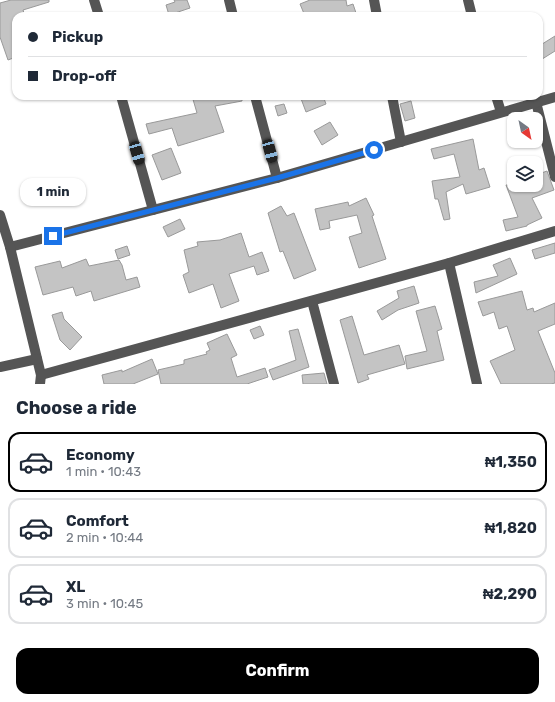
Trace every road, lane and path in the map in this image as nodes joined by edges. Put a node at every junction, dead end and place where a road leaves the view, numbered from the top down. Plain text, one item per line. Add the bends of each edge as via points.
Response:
1 (94, 0) edge
2 (229, 0) edge
3 (374, 0) edge
4 (468, 0) edge
5 (98, 12) edge
6 (232, 12) edge
7 (376, 12) edge
8 (471, 12) edge
9 (555, 97) edge
10 (122, 100) edge
11 (256, 100) edge
12 (393, 100) edge
13 (497, 100) edge
14 (536, 102) junction
15 (501, 112) junction
16 (401, 142) junction
17 (555, 177) edge
18 (277, 178) junction
19 (153, 210) junction
20 (0, 214) edge
21 (555, 231) edge
22 (10, 247) junction
23 (449, 263) junction
24 (312, 300) junction
25 (37, 359) junction
26 (0, 367) edge
27 (41, 380) edge
28 (334, 384) edge
29 (477, 384) edge

1 - 5 street
2 - 6 street
3 - 7 street
4 - 8 street
9 - 14 street
10 - 19 street
11 - 18 street
12 - 16 street
13 - 15 street
14 - 15 street
14 - 17 street
15 - 16 street
16 - 18 street
18 - 19 street
19 - 22 street
20 - 22 street
21 - 23 street
22 - 25 street
23 - 24 street
23 - 29 street
24 - 27 street
24 - 28 street
25 - 26 street
25 - 27 street

